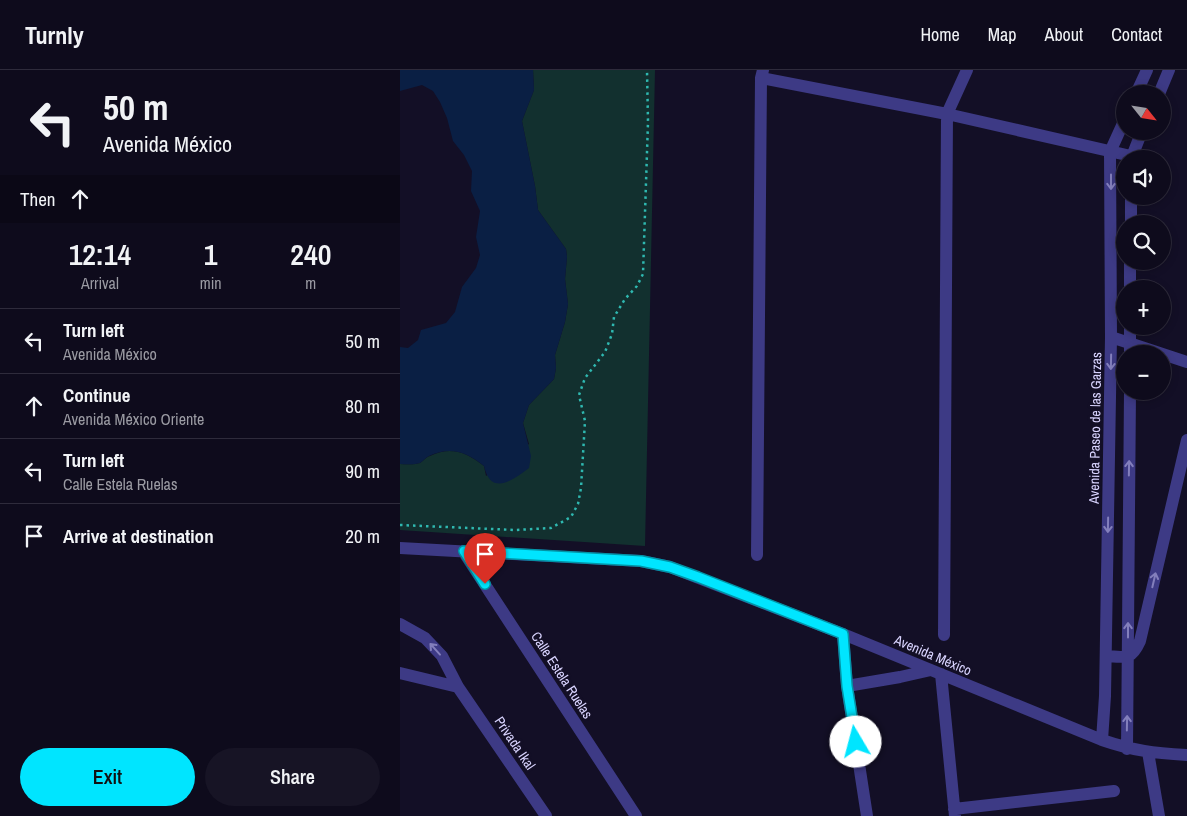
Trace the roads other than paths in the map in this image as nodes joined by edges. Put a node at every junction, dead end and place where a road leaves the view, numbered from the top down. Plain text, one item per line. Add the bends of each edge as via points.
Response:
1 (967, 70) edge
2 (1147, 70) edge
3 (1169, 70) edge
4 (762, 74) edge
5 (1140, 85) edge
6 (1162, 85) edge
7 (947, 114) junction
8 (1116, 139) edge
9 (1110, 152) junction
10 (1116, 154) edge
11 (1111, 337) junction
12 (1125, 345) edge
13 (1171, 358) edge
14 (1187, 362) edge
15 (1130, 400) edge
16 (1187, 440) edge
17 (400, 548) edge
18 (464, 551) junction
19 (757, 556) dead end
20 (1128, 597) junction
21 (1150, 598) junction
22 (400, 624) edge
23 (843, 634) junction
24 (944, 635) dead end
25 (1106, 656) junction
26 (1128, 657) junction
27 (936, 672) junction
28 (400, 673) edge
29 (847, 686) junction
30 (458, 687) junction
31 (1102, 740) junction
32 (1127, 749) junction
33 (1148, 752) junction
34 (1187, 755) edge
35 (1114, 791) dead end
36 (954, 812) edge
37 (546, 816) edge
38 (636, 816) edge
39 (867, 816) edge
40 (1159, 816) edge

1 - 7 street
2 - 5 street
3 - 6 street
4 - 7 street
4 - 19 street
7 - 9 street
7 - 24 street
8 - 9 street, Avenida Paseo de las Garzas
9 - 10 street
9 -> 11 street, Avenida Paseo de las Garzas
11 - 12 street
11 -> 25 street, Avenida Paseo de las Garzas
13 - 14 street
20 -> 15 street
21 -> 16 street
17 - 18 street, Avenida México
18 - 23 street, Avenida México via 641,561 670,567
18 - 38 street, Calle Estela Ruelas
20 - 21 street
26 -> 20 street
21 - 26 street via 1140,641
30 -> 22 street, Privada Ikal via 442,656 425,638
23 - 27 street, Avenida México
23 - 29 street
25 - 26 street
25 - 31 street, Avenida Paseo de las Garzas
32 -> 26 street
27 - 29 street
27 - 31 street, Avenida México
27 - 36 street
28 - 30 street
29 - 39 street
30 - 37 street, Privada Ikal
31 - 32 street, Avenida México
32 - 33 street, Avenida México
33 - 34 street, Avenida México
33 - 40 street
35 - 36 street

